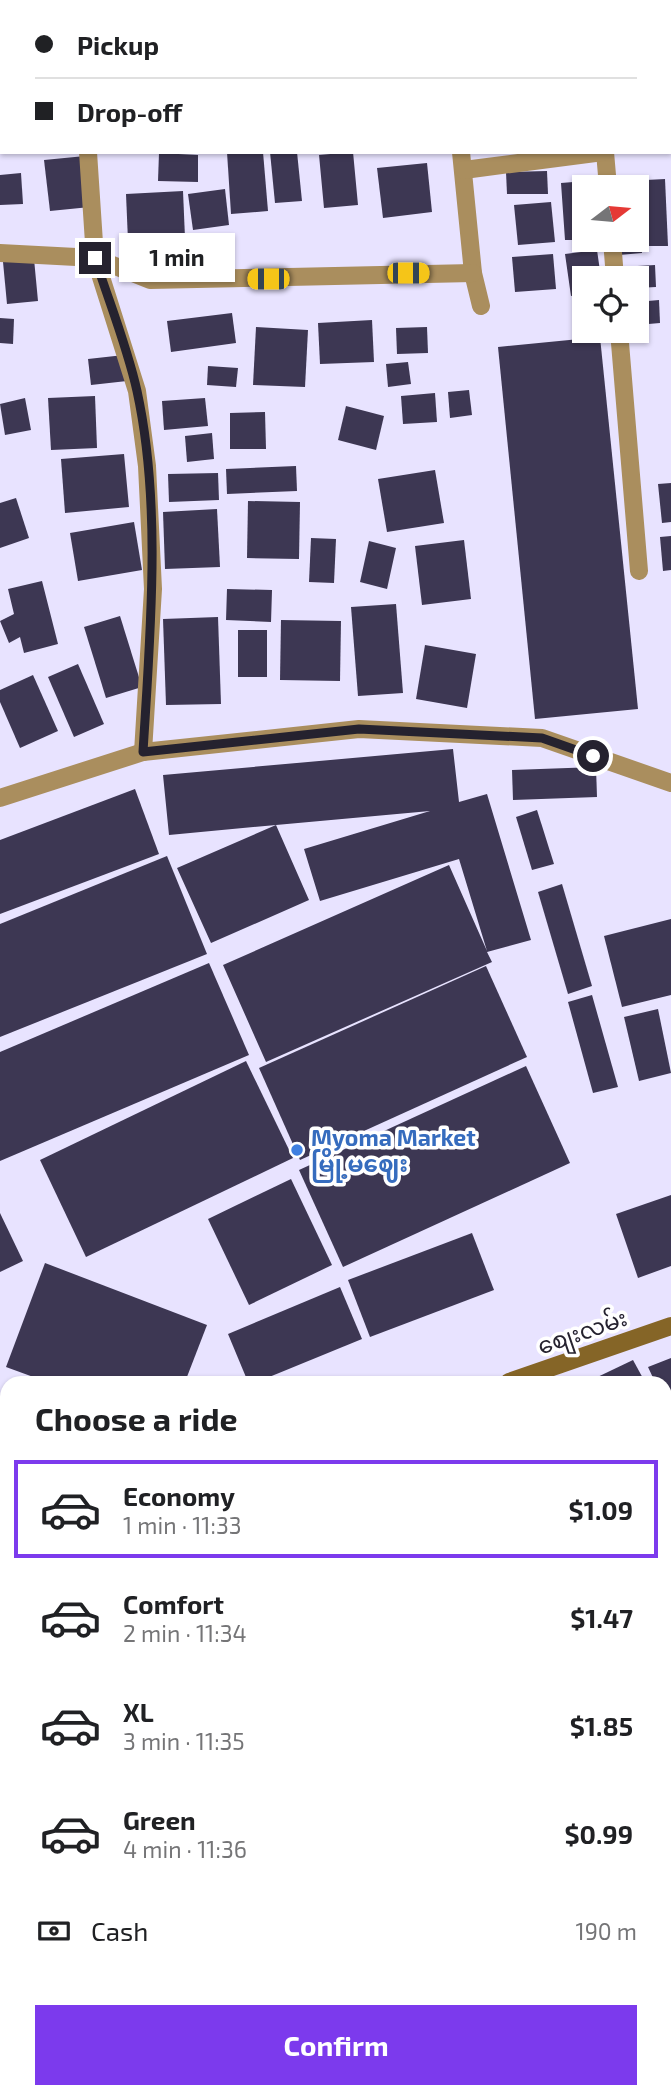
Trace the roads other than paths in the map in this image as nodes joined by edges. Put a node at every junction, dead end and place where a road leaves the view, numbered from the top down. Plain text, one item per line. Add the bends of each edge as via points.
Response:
1 (88, 154) edge
2 (573, 154) edge
3 (604, 154) edge
4 (463, 161) edge
5 (607, 175) edge
6 (0, 253) edge
7 (95, 258) junction
8 (473, 273) junction
9 (481, 306) dead end
10 (620, 343) edge
11 (639, 571) dead end
12 (143, 752) junction
13 (671, 783) edge
14 (0, 798) edge
15 (671, 1326) edge
16 (546, 1376) edge

1 - 7 street
2 - 4 street
3 - 5 street
4 - 8 street
6 - 7 street
7 - 8 street via 150,280
7 - 12 street via 137,391 147,466 153,589
8 - 9 street
10 - 11 street
12 - 13 street via 359,729 542,738
12 - 14 street
15 - 16 main road, စျေးလမ်း

